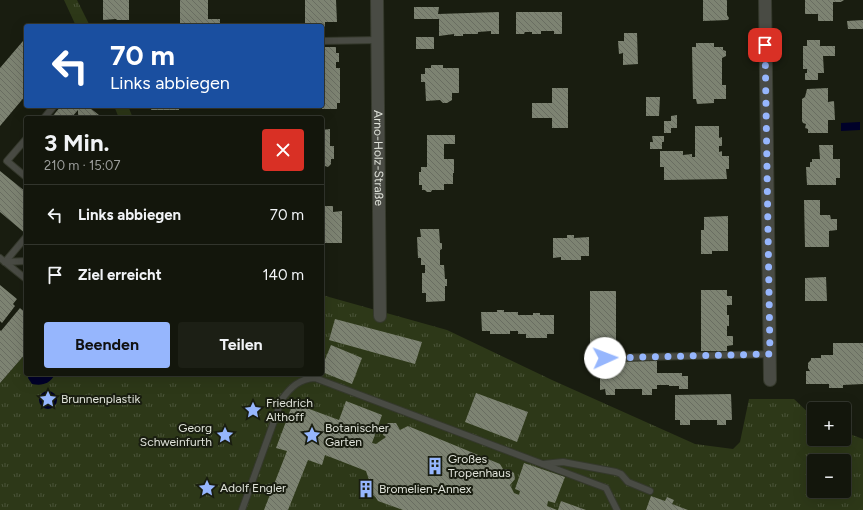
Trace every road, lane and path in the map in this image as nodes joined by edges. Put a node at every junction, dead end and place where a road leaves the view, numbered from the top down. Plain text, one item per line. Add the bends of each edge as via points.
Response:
1 (377, 0) edge
2 (765, 0) edge
3 (378, 40) junction
4 (324, 41) edge
5 (52, 108) edge
6 (46, 116) edge
7 (24, 141) edge
8 (24, 175) edge
9 (24, 239) edge
10 (2, 260) edge
11 (24, 261) edge
12 (24, 277) edge
13 (380, 316) dead end
14 (770, 354) junction
15 (605, 358) dead end
16 (770, 380) dead end
17 (542, 464) junction
18 (650, 491) dead end
19 (242, 510) edge
20 (618, 510) edge

1 - 3 street, Arno-Holz-Straße
2 - 14 street
3 - 4 lane
3 - 13 street, Arno-Holz-Straße
5 - 6 lane
7 - 8 lane via 7,161
9 - 10 lane
10 - 11 lane
10 - 12 lane
14 - 15 lane
14 - 16 street
17 - 18 lane via 564,462 616,472 628,482
17 - 19 lane via 315,378 308,378 291,387 282,399
17 - 20 lane via 606,488

